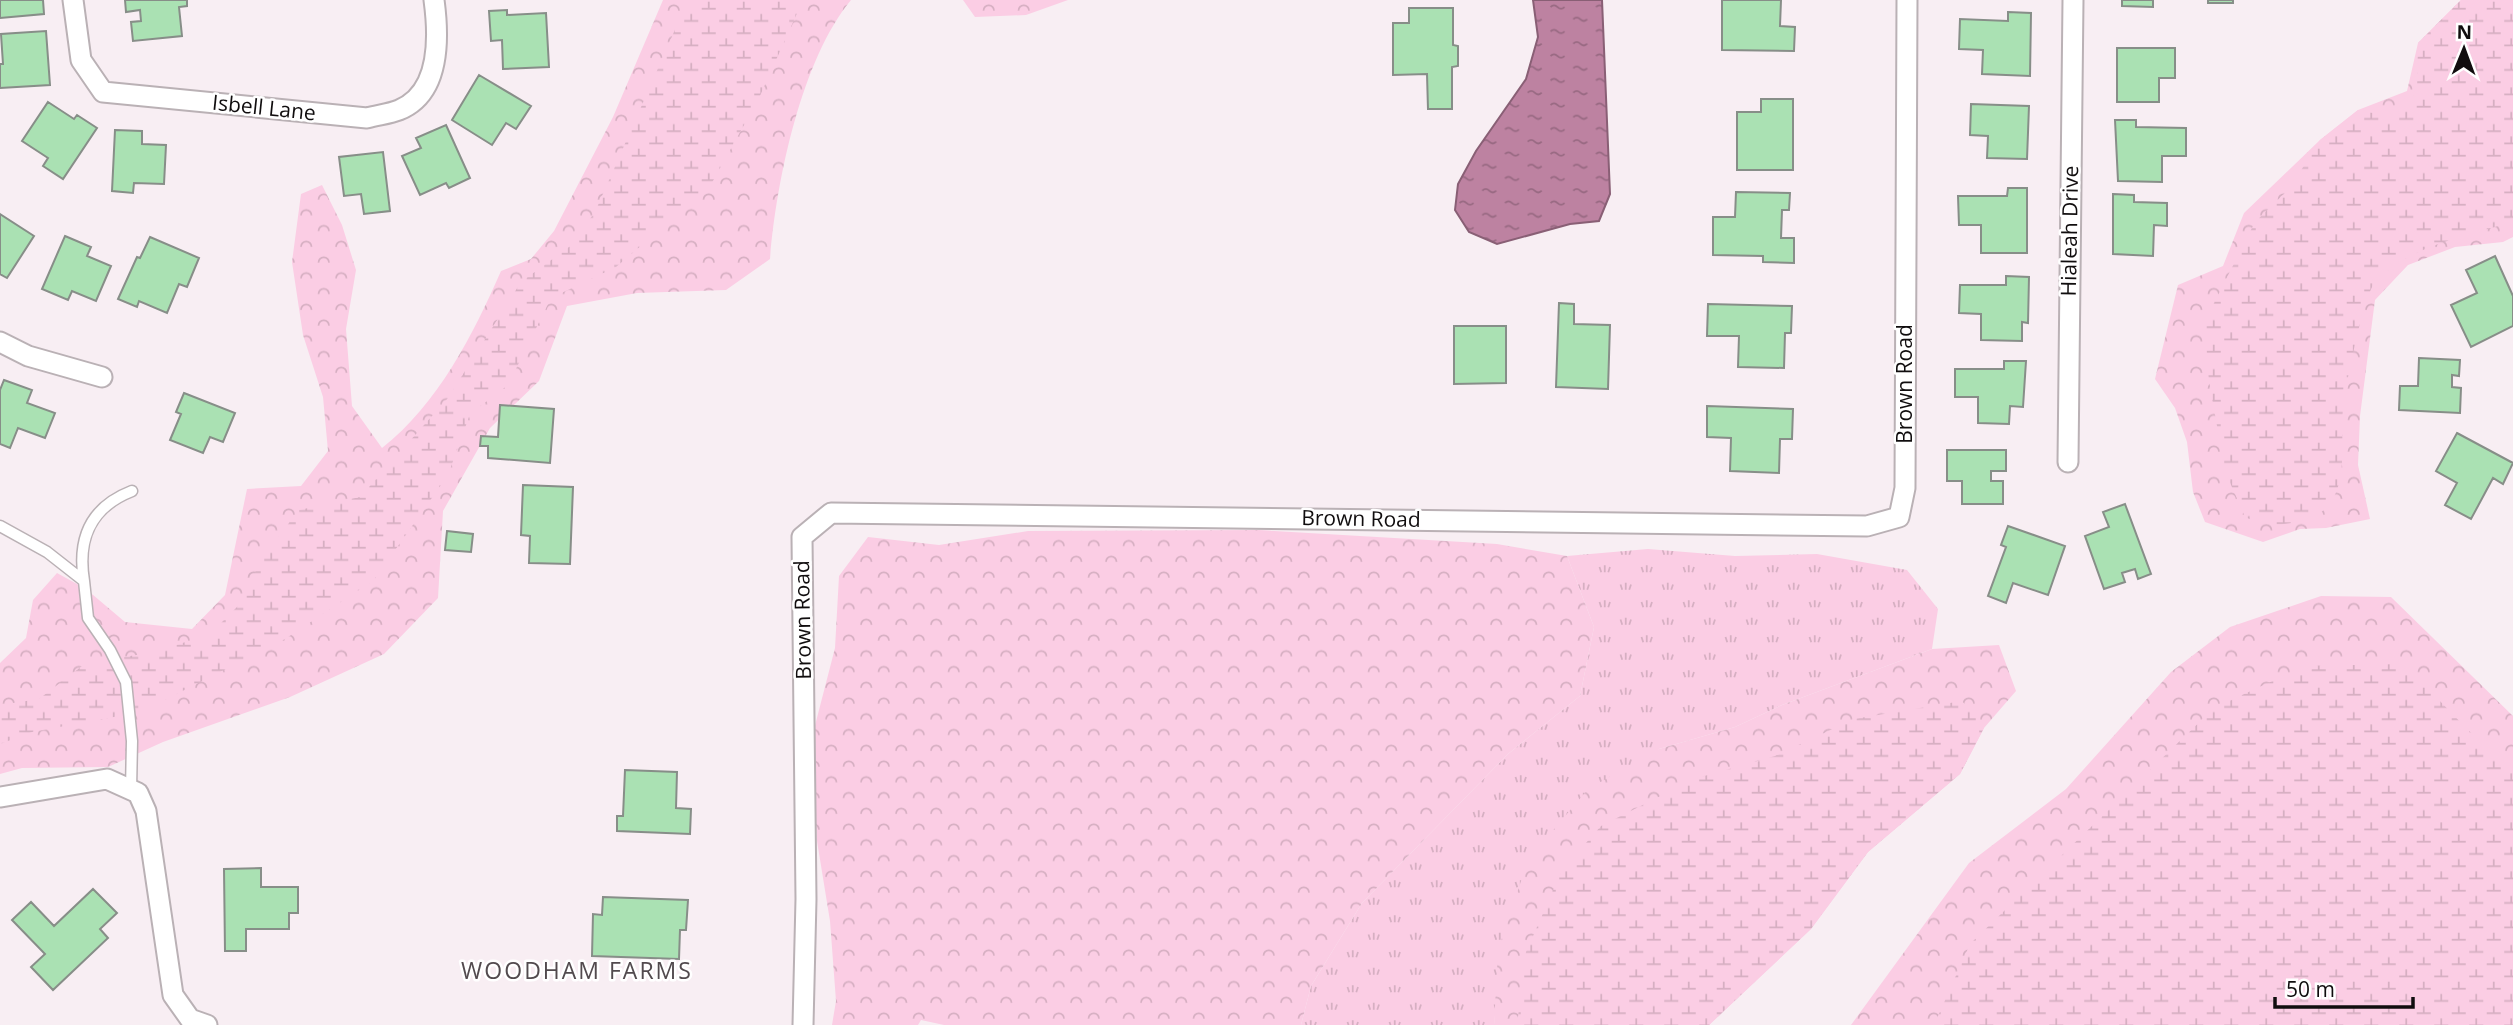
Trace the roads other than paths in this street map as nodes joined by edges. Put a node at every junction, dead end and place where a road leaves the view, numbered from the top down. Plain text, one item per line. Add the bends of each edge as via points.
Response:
1 (72, 0) edge
2 (434, 0) edge
3 (1907, 0) edge
4 (2073, 0) edge
5 (0, 342) edge
6 (102, 377) dead end
7 (2068, 462) dead end
8 (132, 491) dead end
9 (0, 526) edge
10 (84, 582) junction
11 (131, 790) junction
12 (1, 797) edge
13 (207, 1025) edge
14 (803, 1025) edge

1 - 2 street, Isbell Lane via 81,60 103,92 367,118 401,109 430,82 438,27
3 - 14 street, Brown Road via 1905,488 1899,517 1867,526 831,513 802,537
4 - 7 street, Hialeah Drive
5 - 6 street via 28,356
8 - 10 lane via 109,500 93,519 81,561
9 - 10 lane via 47,552
10 - 11 lane via 88,618 126,682
11 - 12 street via 107,779
11 - 13 street via 138,793 146,811 173,995 190,1020

